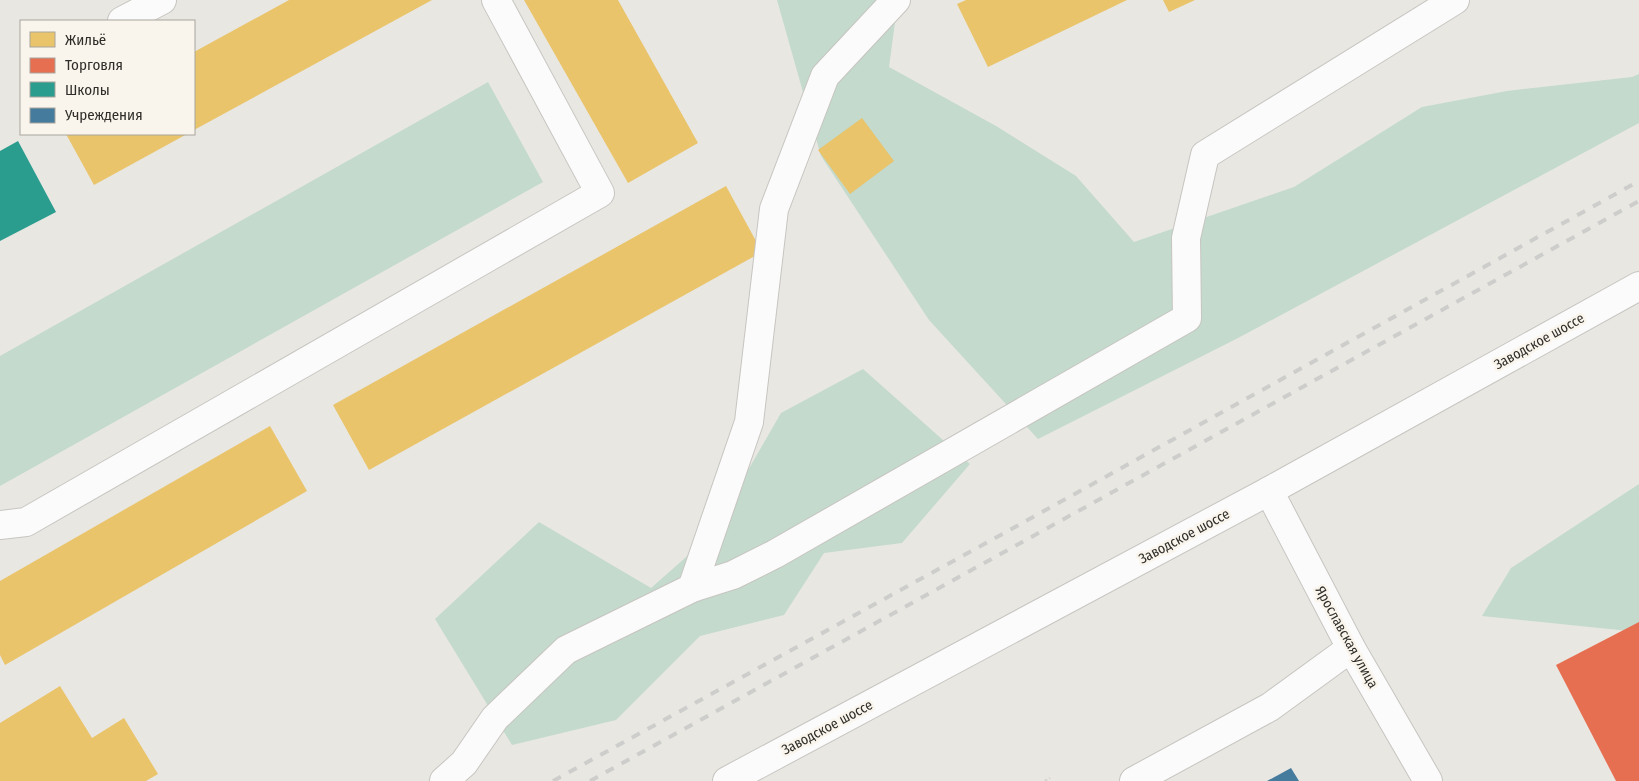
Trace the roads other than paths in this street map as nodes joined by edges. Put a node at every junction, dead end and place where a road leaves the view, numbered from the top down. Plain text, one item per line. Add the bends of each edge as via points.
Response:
1 (162, 0) edge
2 (496, 0) edge
3 (896, 0) edge
4 (1454, 0) edge
5 (124, 20) edge
6 (1639, 286) edge
7 (1269, 491) junction
8 (0, 524) edge
9 (692, 588) junction
10 (1352, 648) junction
11 (444, 781) edge
12 (727, 781) edge
13 (1134, 781) edge
14 (1428, 781) edge

1 - 5 main road
2 - 8 main road via 600,193 26,522
3 - 9 main road via 825,76 774,209 749,422
4 - 9 main road via 1205,155 1186,238 1187,318 775,554 733,575
6 - 7 main road, Заводское шоссе
7 - 10 main road, Ярославская улица
7 - 12 main road, Заводское шоссе
9 - 11 main road via 566,650 495,718 464,763
10 - 13 main road via 1270,707
10 - 14 main road, Ярославская улица

